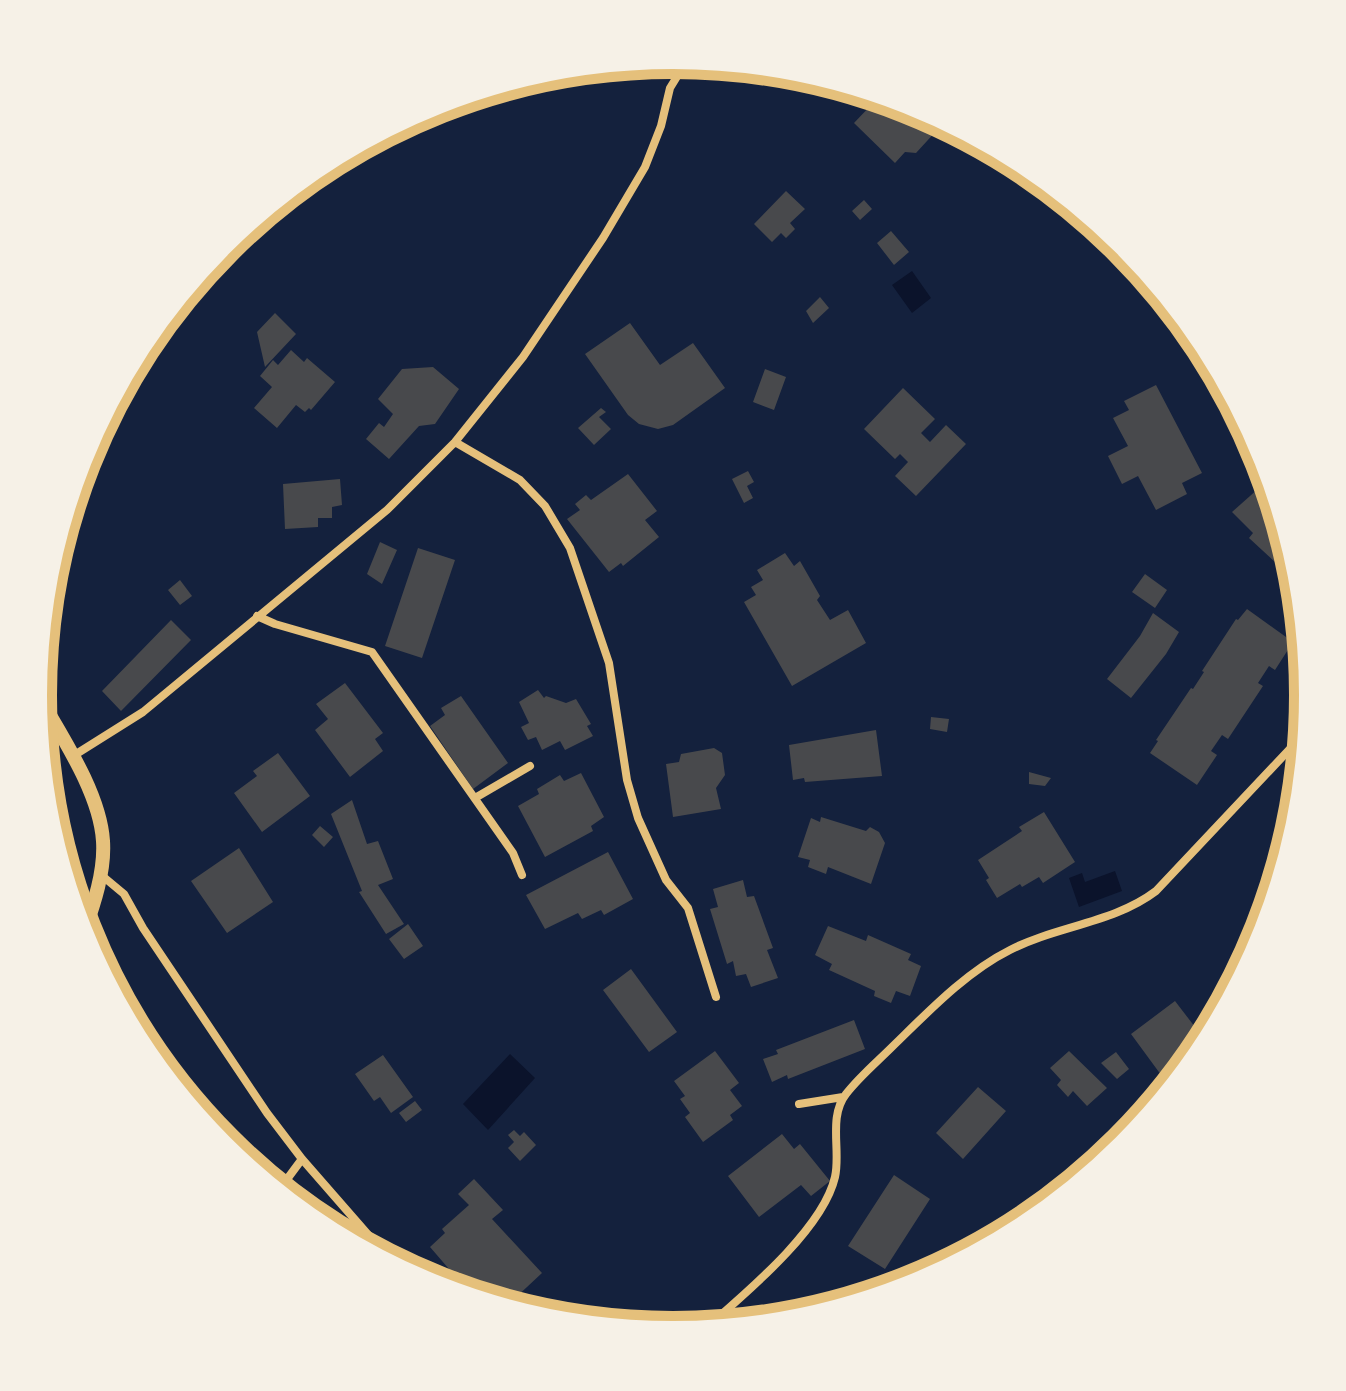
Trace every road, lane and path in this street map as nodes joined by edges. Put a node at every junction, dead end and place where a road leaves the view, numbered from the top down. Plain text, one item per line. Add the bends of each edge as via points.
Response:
1 (678, 74) edge
2 (455, 442) junction
3 (257, 616) junction
4 (53, 720) edge
5 (1292, 747) edge
6 (73, 756) junction
7 (530, 766) dead end
8 (475, 798) junction
9 (100, 873) junction
10 (522, 875) dead end
11 (91, 912) edge
12 (716, 997) dead end
13 (843, 1097) junction
14 (799, 1104) dead end
15 (302, 1159) junction
16 (286, 1180) edge
17 (370, 1237) edge
18 (721, 1314) edge

1 - 2 street via 638,179 523,357
2 - 3 street via 387,510
2 - 12 street via 520,480 545,506 570,548 609,663 638,818 666,880 688,908
3 - 6 street via 143,712
3 - 8 street via 372,652
4 - 6 street
5 - 13 street via 1137,906 1009,950 925,1015
6 - 9 street via 96,809 103,842
7 - 8 street
8 - 10 street
9 - 11 street
9 - 15 street via 124,894
13 - 14 street
13 - 18 street via 837,1117 836,1174 825,1205 775,1267
15 - 16 street
15 - 17 street

